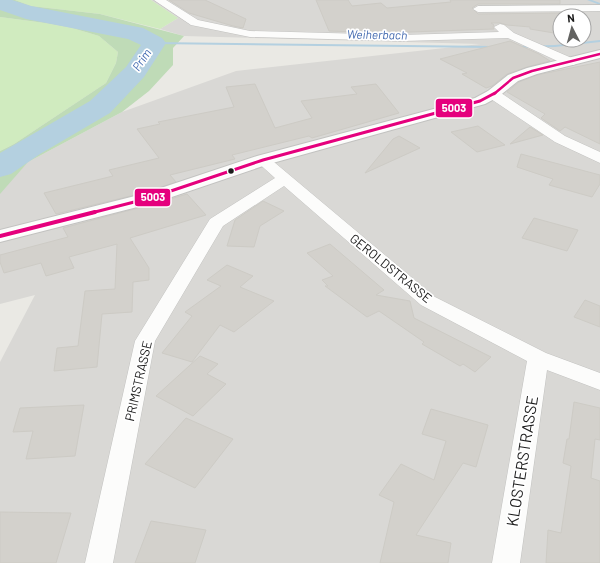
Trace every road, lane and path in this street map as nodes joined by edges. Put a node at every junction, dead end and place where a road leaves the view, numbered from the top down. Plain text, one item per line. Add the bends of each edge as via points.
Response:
1 (159, 0) edge
2 (476, 4) edge
3 (600, 8) edge
4 (510, 35) junction
5 (600, 54) edge
6 (570, 62) junction
7 (493, 94) junction
8 (600, 158) edge
9 (263, 160) junction
10 (285, 180) junction
11 (0, 236) edge
12 (538, 358) junction
13 (600, 382) edge
14 (99, 563) edge
15 (506, 563) edge

1 - 4 street via 195,23 250,34 402,38
2 - 3 street
2 - 4 street
4 - 6 street
5 - 6 street
6 - 7 street via 513,78
7 - 8 street via 560,139
7 - 9 street via 480,101
9 - 10 street, GEROLDSTRASSE
9 - 11 street via 150,198
10 - 12 street, GEROLDSTRASSE via 428,301
10 - 14 street, PRIMSTRASSE via 216,223 145,341
12 - 13 street, GEROLDSTRASSE
12 - 15 street, KLOSTERSTRASSE

